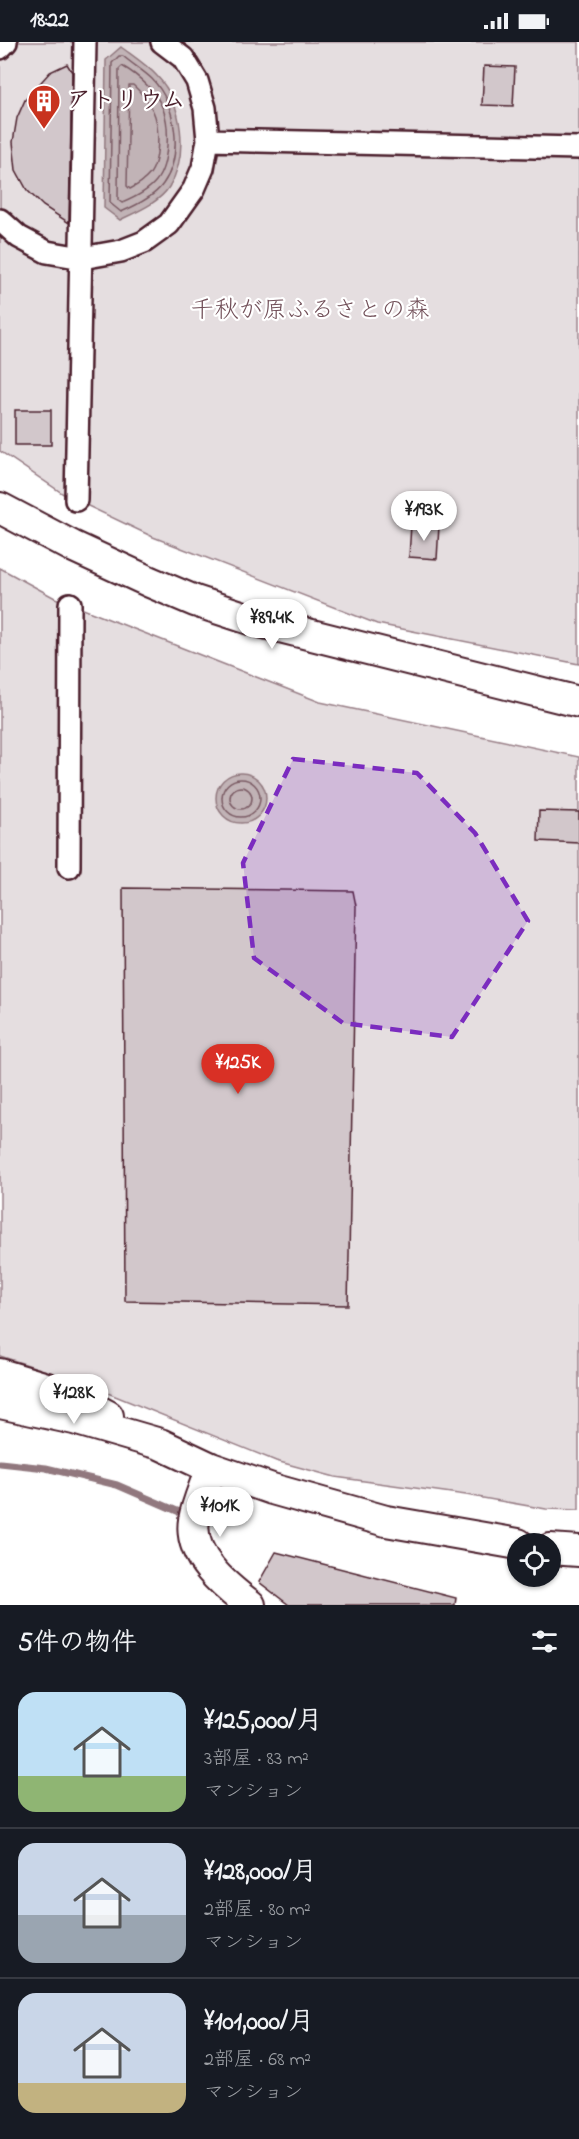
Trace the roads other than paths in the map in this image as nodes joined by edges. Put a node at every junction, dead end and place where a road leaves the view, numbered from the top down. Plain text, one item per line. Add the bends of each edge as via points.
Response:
1 (6, 42) edge
2 (85, 42) edge
3 (162, 42) edge
4 (0, 48) edge
5 (208, 141) junction
6 (579, 148) edge
7 (0, 220) edge
8 (82, 258) junction
9 (76, 500) dead end
10 (0, 508) edge
11 (70, 604) dead end
12 (579, 702) edge
13 (69, 867) dead end
14 (0, 1374) edge
15 (0, 1403) edge
16 (0, 1419) edge
17 (74, 1419) junction
18 (160, 1444) junction
19 (211, 1468) junction
20 (507, 1542) edge
21 (561, 1549) edge
22 (579, 1551) edge
23 (250, 1605) edge

1 - 4 street
2 - 8 street
3 - 5 street via 183,58 197,81
5 - 6 street
5 - 8 street via 194,189 169,224 144,242 121,251
7 - 8 street via 19,237 47,252
8 - 9 street
10 - 12 street via 72,546 195,601 256,621
11 - 13 street
14 - 18 street via 67,1394
15 - 17 street
16 - 17 street
17 - 18 street
18 - 19 street
19 - 20 street via 386,1521
19 - 23 street via 194,1521 194,1541 221,1580
21 - 22 street

